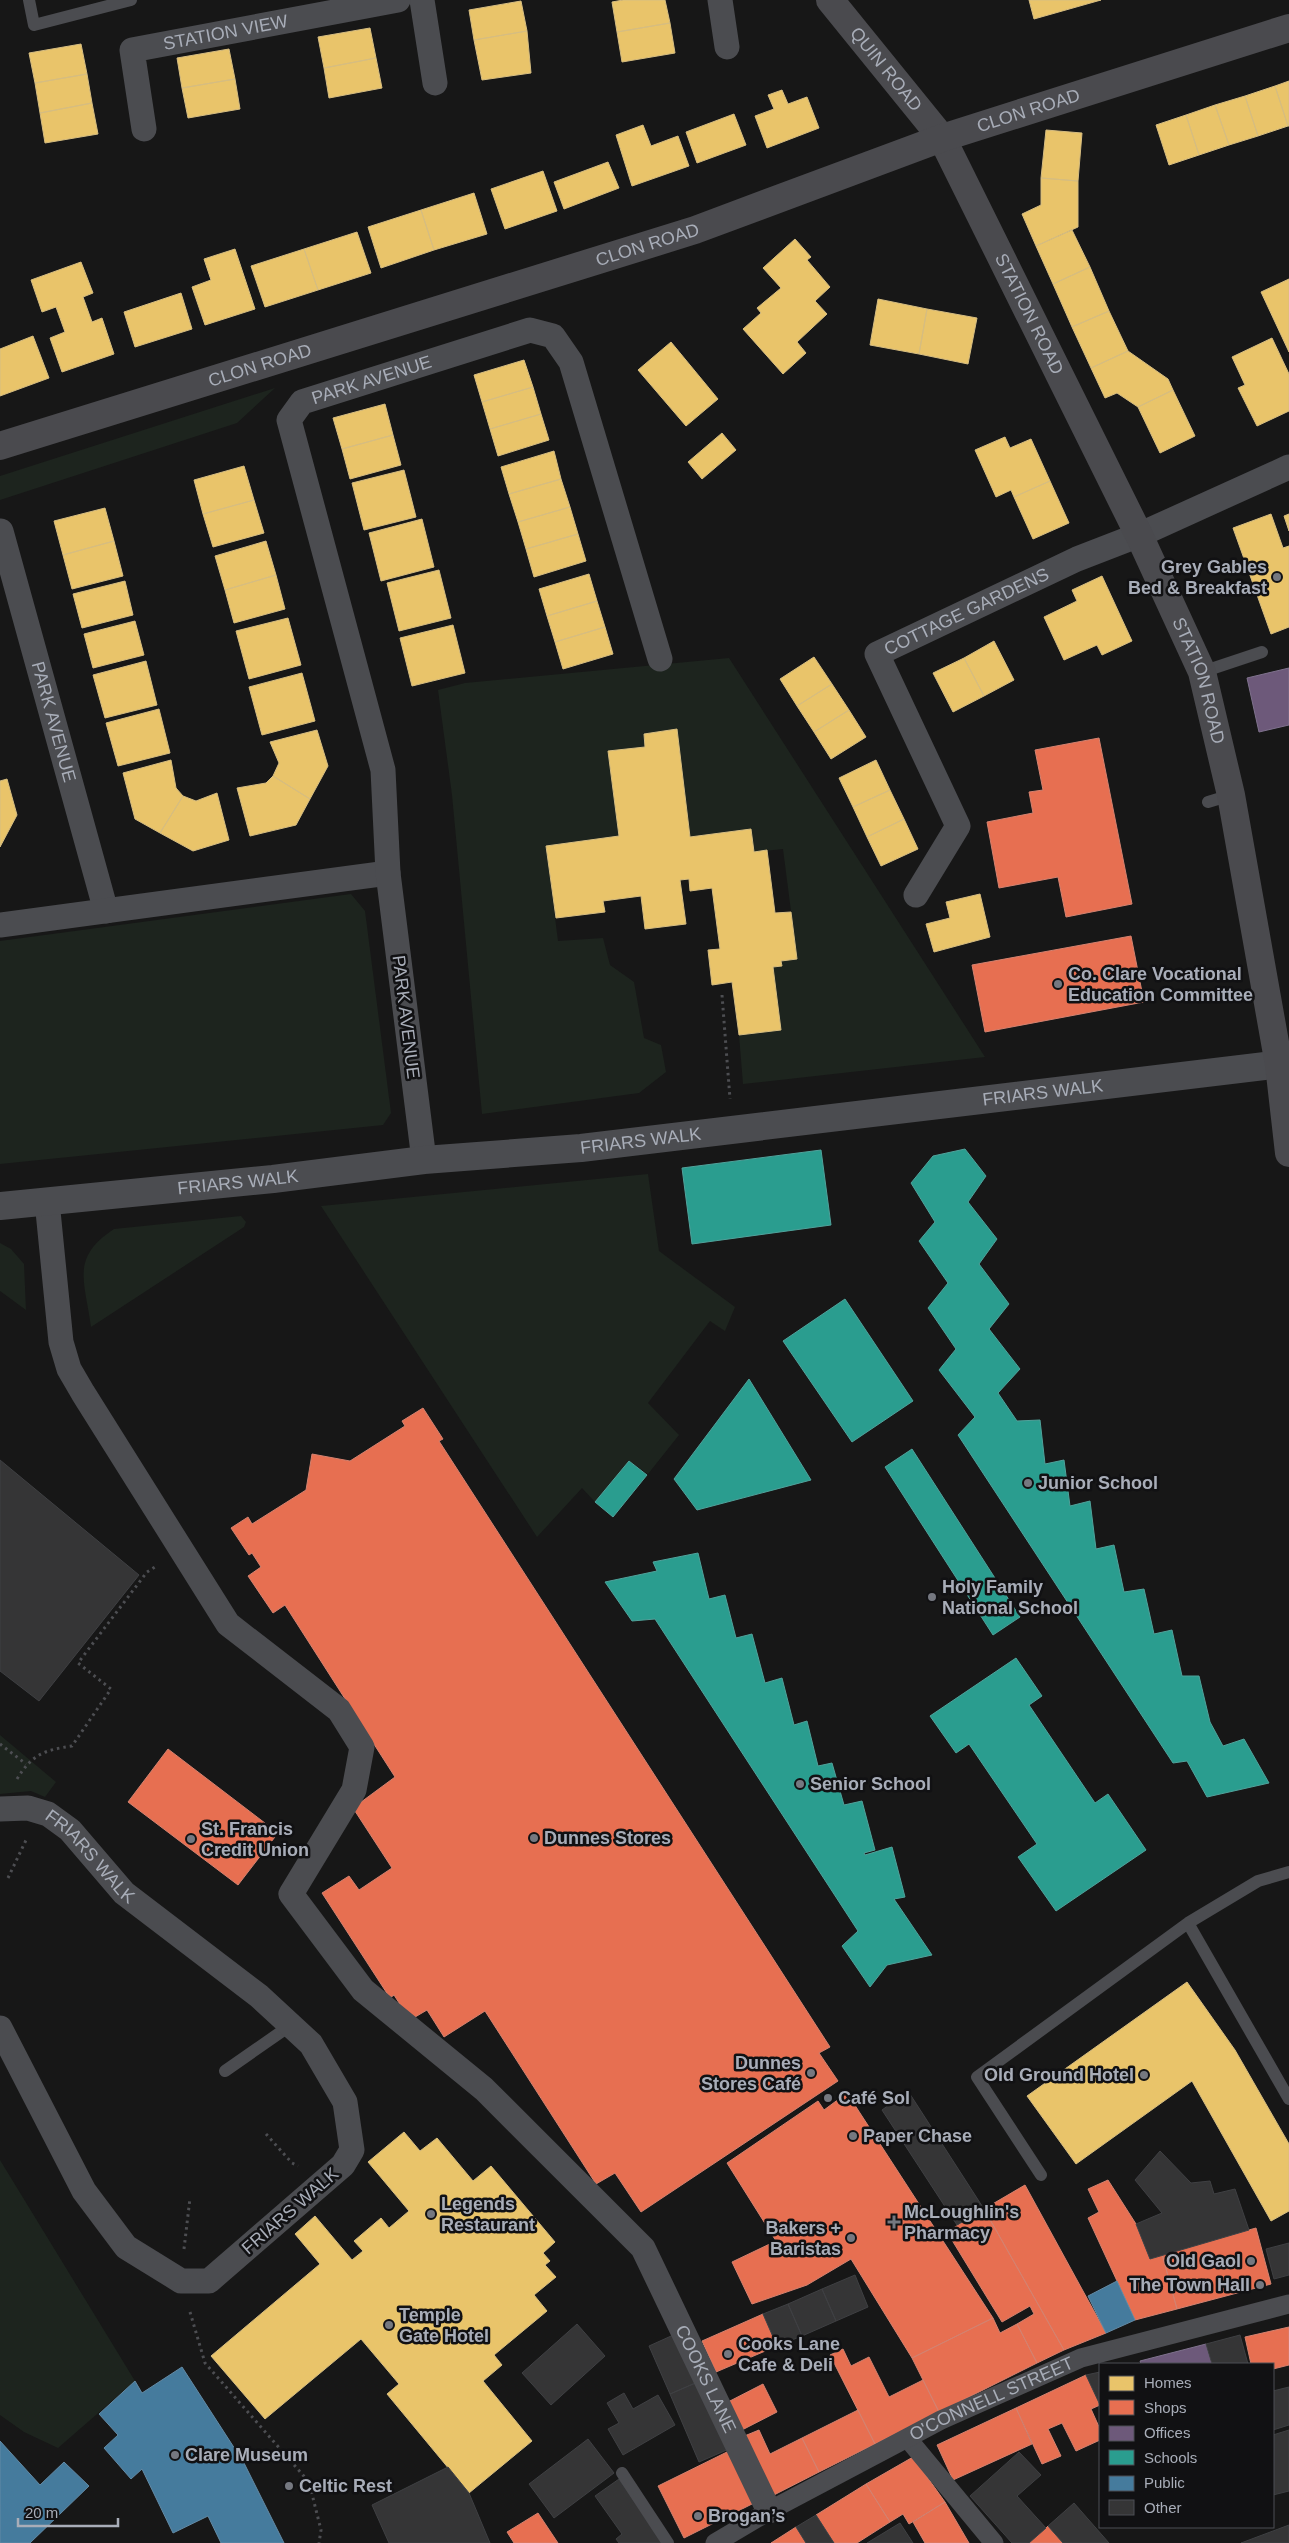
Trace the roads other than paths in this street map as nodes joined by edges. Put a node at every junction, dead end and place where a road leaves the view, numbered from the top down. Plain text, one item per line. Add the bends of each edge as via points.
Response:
1 (29, 0) edge
2 (131, 0) edge
3 (398, 0) edge
4 (422, 0) edge
5 (720, 0) edge
6 (830, 0) edge
7 (1289, 28) edge
8 (727, 48) dead end
9 (435, 83) dead end
10 (144, 129) dead end
11 (942, 138) junction
12 (0, 446) edge
13 (1289, 467) edge
14 (1, 531) dead end
15 (1139, 535) junction
16 (1262, 652) dead end
17 (660, 659) dead end
18 (1202, 672) junction
19 (388, 873) junction
20 (916, 895) dead end
21 (106, 910) junction
22 (0, 924) edge
23 (1284, 1064) edge
24 (1289, 1152) edge
25 (424, 1160) junction
26 (47, 1201) junction
27 (0, 1206) edge
28 (7, 1809) edge
29 (1289, 1872) edge
30 (1188, 1923) junction
31 (290, 2025) junction
32 (0, 2028) edge
33 (225, 2071) dead end
34 (1289, 2099) edge
35 (1041, 2175) dead end
36 (1289, 2304) edge
37 (908, 2439) junction
38 (622, 2473) dead end
39 (768, 2511) junction
40 (668, 2543) edge
41 (715, 2543) edge
42 (994, 2543) edge

1 - 2 lane via 34,25
3 - 10 street, STATION VIEW via 132,50
4 - 9 street
5 - 8 street
6 - 11 main road, QUIN ROAD
7 - 11 main road, CLON ROAD
11 - 12 main road, CLON ROAD via 695,230
11 - 15 main road, STATION ROAD
13 - 15 street
14 - 21 street, PARK AVENUE
15 - 18 main road, STATION ROAD
15 - 20 street, COTTAGE GARDENS via 1077,559 877,654 958,826
16 - 18 lane
17 - 19 street, PARK AVENUE via 571,362 553,336 530,330 302,402 289,420 383,770
18 - 23 main road, STATION ROAD via 1220,798
19 - 21 street
19 - 25 street, PARK AVENUE
21 - 22 street
23 - 24 main road, STATION ROAD
23 - 25 street, FRIARS WALK via 581,1148
25 - 26 street, FRIARS WALK
26 - 27 street, FRIARS WALK
26 - 39 street, COOKS LANE via 61,1342 69,1369 228,1624 339,1710 362,1747 354,1790 291,1894 364,1990 484,2089 643,2248
28 - 31 street, FRIARS WALK via 28,1808 48,1814 70,1830 124,1893 259,1996
29 - 30 lane via 1258,1881
30 - 34 lane
30 - 35 lane via 976,2077
31 - 32 street, FRIARS WALK via 311,2044 345,2102 352,2150 343,2165 329,2178 209,2281 181,2281 126,2247 84,2191
31 - 33 lane
36 - 37 street, O'CONNELL STREET via 1081,2358 941,2420
37 - 39 street, O'CONNELL STREET
37 - 42 street
38 - 40 lane
39 - 41 street, O'CONNELL STREET

